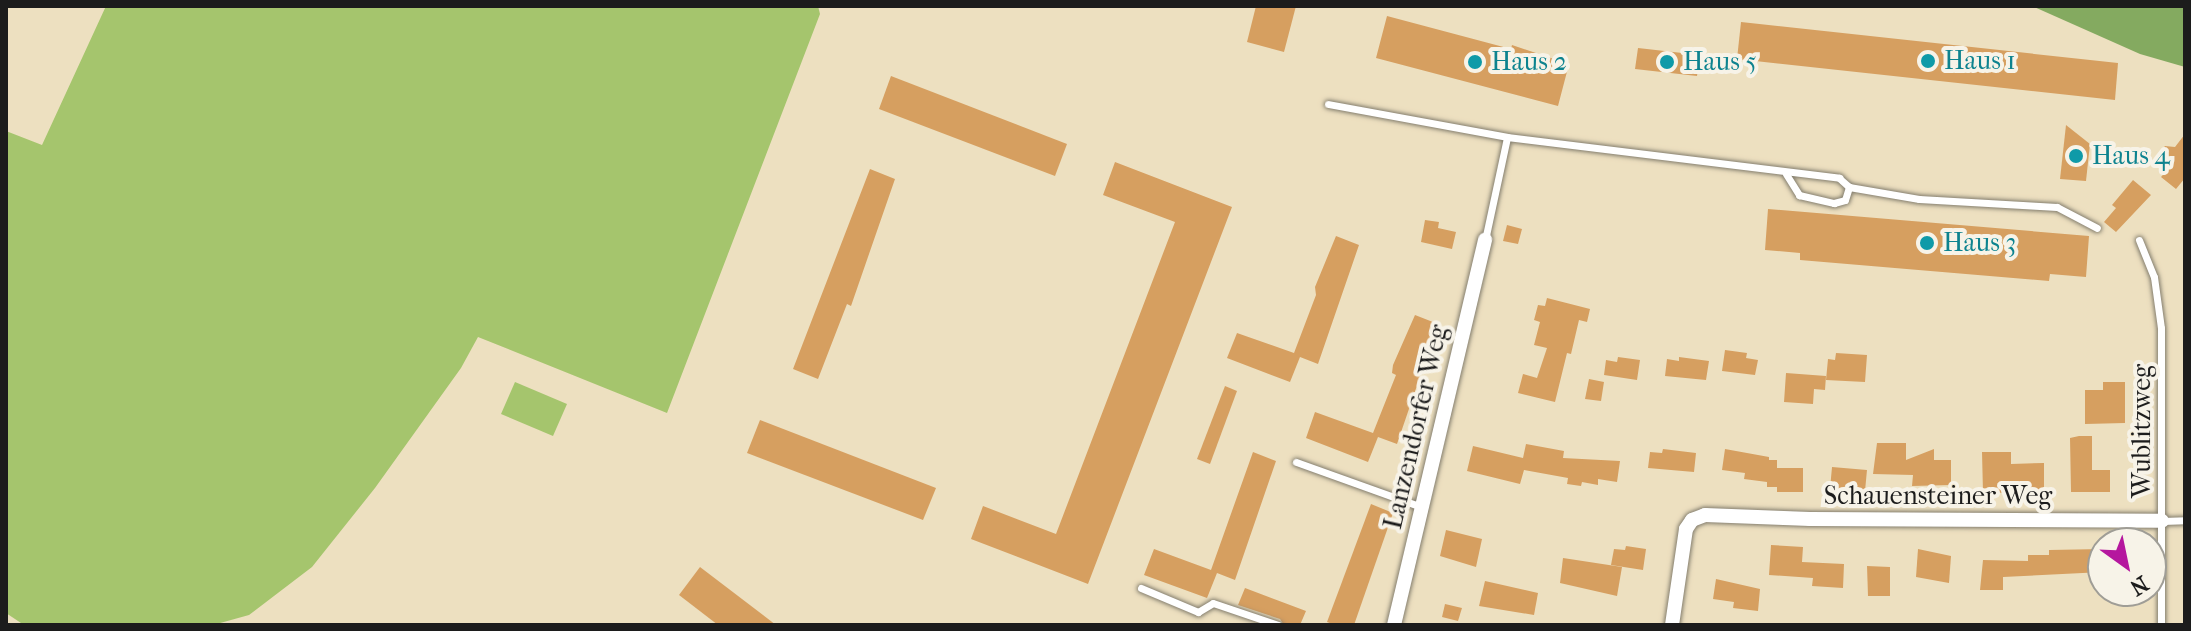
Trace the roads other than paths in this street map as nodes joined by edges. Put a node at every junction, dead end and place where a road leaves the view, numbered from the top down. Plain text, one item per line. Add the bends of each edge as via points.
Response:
1 (1328, 104) dead end
2 (1507, 137) junction
3 (1786, 174) junction
4 (1849, 187) junction
5 (2097, 228) dead end
6 (1485, 240) joint
7 (2139, 240) dead end
8 (1296, 462) dead end
9 (1422, 507) junction
10 (2185, 520) edge
11 (2162, 521) junction
12 (1141, 588) dead end
13 (1278, 625) edge
14 (1394, 625) edge
15 (1672, 625) edge
16 (2161, 625) edge

1 - 2 lane
2 - 3 lane
2 - 6 lane
3 - 4 lane via 1839,178
3 - 4 lane via 1799,195 1834,203 1845,200
4 - 5 lane via 1919,199 2057,207
6 - 9 street, Lanzendorfer Weg
7 - 11 lane, Wublitzweg via 2154,277 2161,328
8 - 9 lane
9 - 14 street, Lanzendorfer Weg
10 - 11 lane, Schauensteiner Weg
11 - 15 street, Schauensteiner Weg via 1705,515 1686,529
11 - 16 lane, Wublitzweg
12 - 13 lane via 1198,612 1213,603

